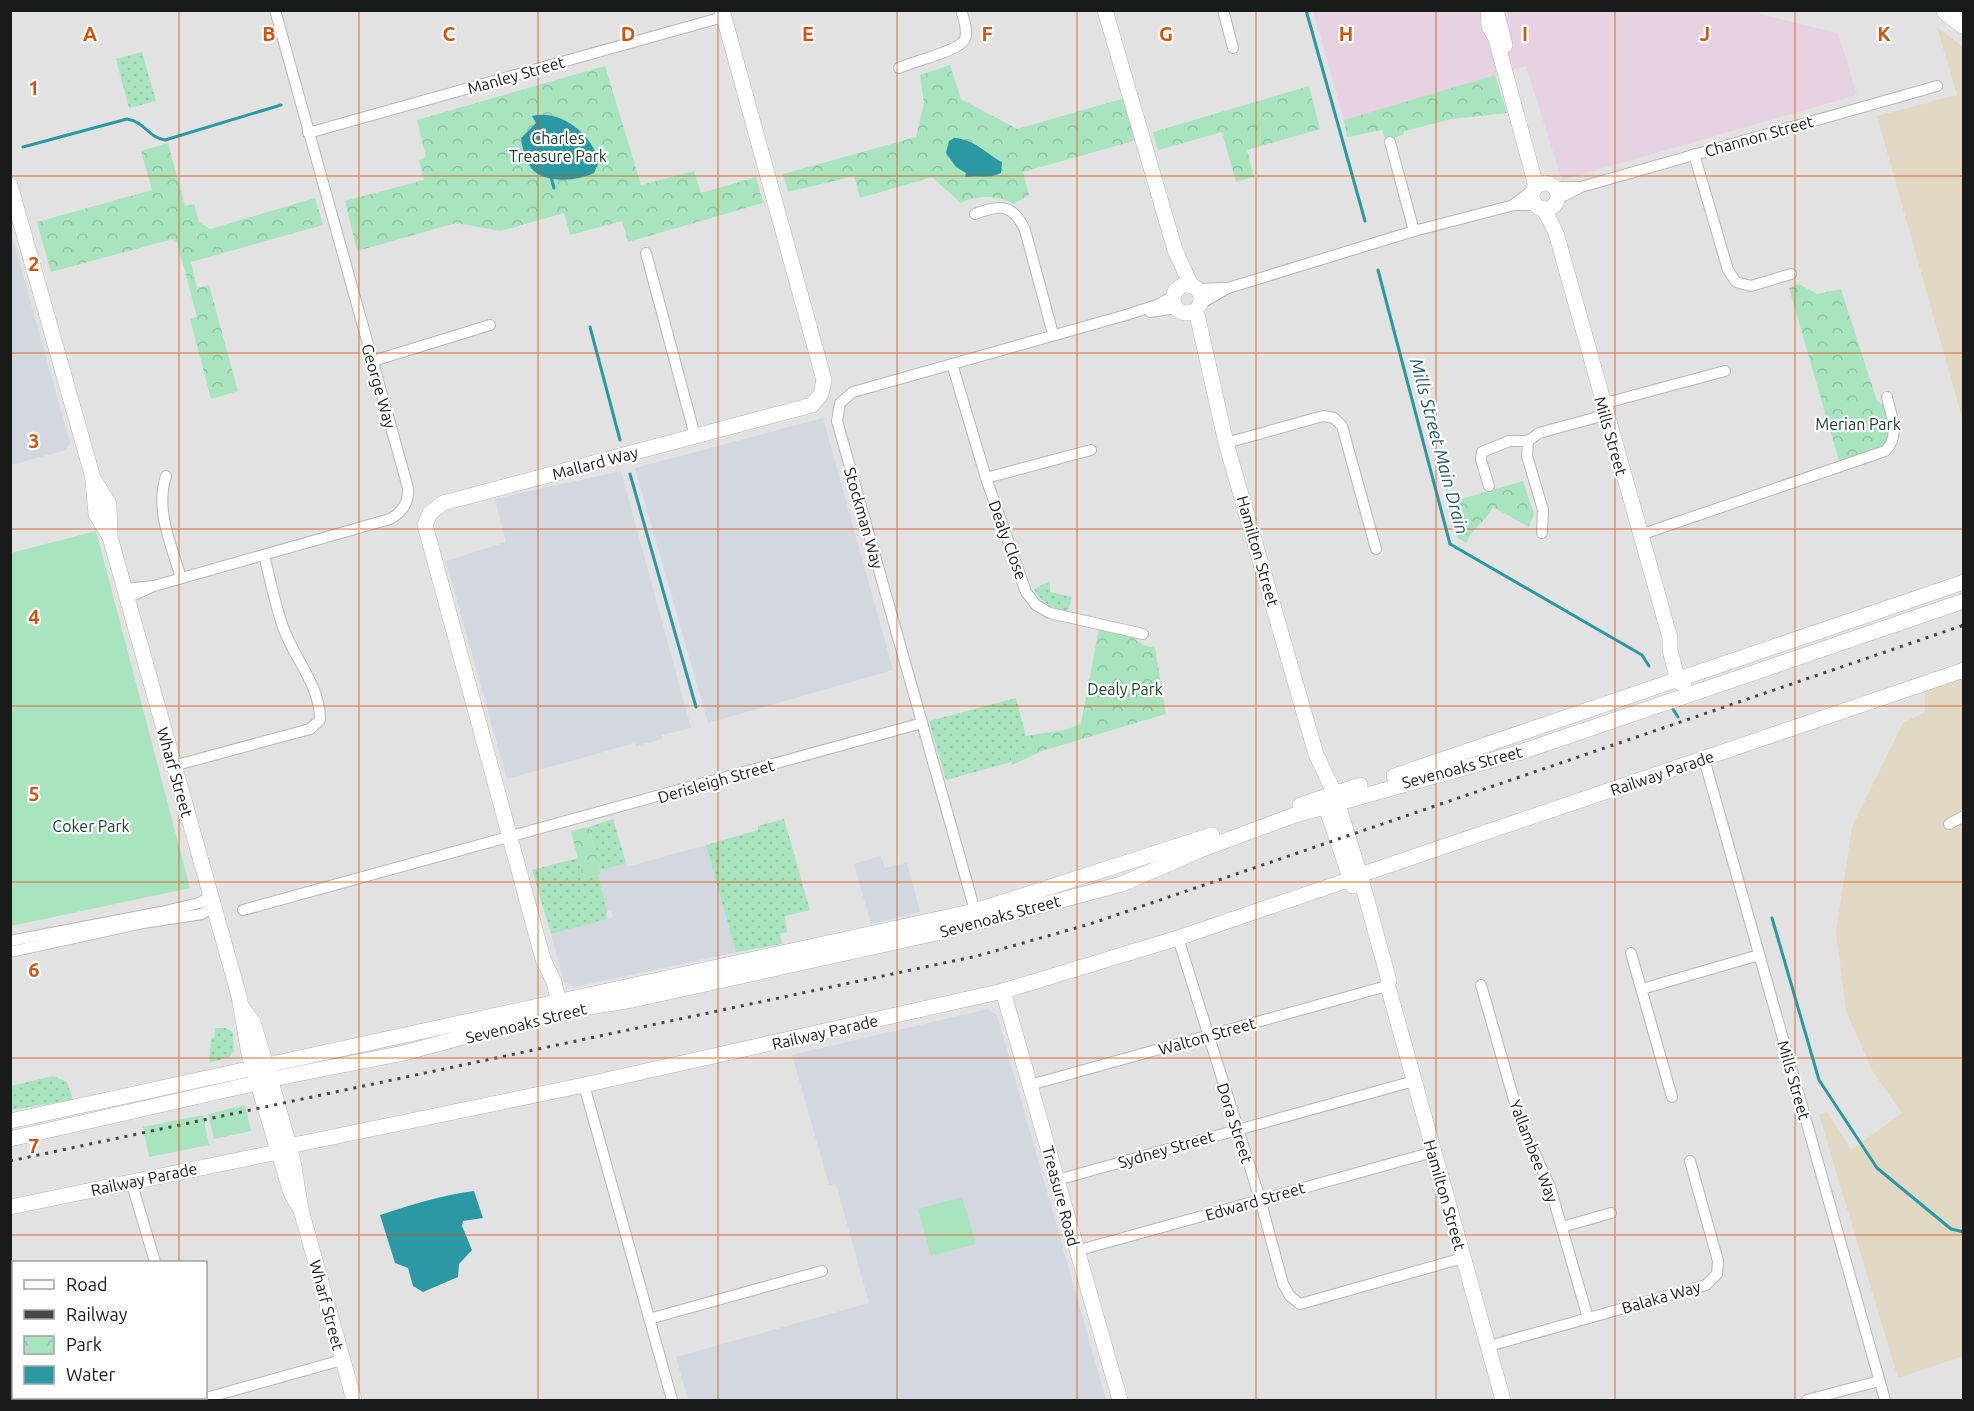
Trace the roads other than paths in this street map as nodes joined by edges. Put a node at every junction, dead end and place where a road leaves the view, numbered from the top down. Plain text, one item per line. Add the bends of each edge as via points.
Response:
1 (275, 10) edge
2 (961, 10) edge
3 (1105, 10) edge
4 (1223, 10) edge
5 (1488, 10) edge
6 (1496, 10) edge
7 (1946, 10) edge
8 (723, 14) edge
9 (1964, 24) edge
10 (1233, 48) dead end
11 (900, 68) dead end
12 (1937, 86) dead end
13 (308, 134) junction
14 (1390, 142) dead end
15 (1694, 154) junction
16 (10, 185) edge
17 (1545, 196) junction
18 (975, 214) dead end
19 (1414, 231) junction
20 (646, 253) dead end
21 (1791, 274) dead end
22 (1228, 288) junction
23 (1187, 299) junction
24 (490, 325) dead end
25 (1053, 334) junction
26 (373, 361) junction
27 (952, 364) junction
28 (1725, 371) dead end
29 (1887, 397) dead end
30 (1604, 409) junction
31 (695, 436) junction
32 (1528, 441) junction
33 (1226, 443) junction
34 (1091, 450) dead end
35 (165, 476) dead end
36 (986, 478) junction
37 (1489, 486) dead end
38 (1542, 533) dead end
39 (1640, 535) junction
40 (1376, 549) dead end
41 (264, 555) junction
42 (181, 578) junction
43 (1964, 582) edge
44 (126, 594) junction
45 (1964, 601) edge
46 (1143, 634) dead end
47 (1964, 670) edge
48 (1683, 682) junction
49 (1708, 690) junction
50 (1672, 702) junction
51 (922, 723) junction
52 (1704, 759) junction
53 (173, 766) junction
54 (1330, 799) junction
55 (1964, 816) edge
56 (1949, 824) dead end
57 (510, 838) junction
58 (1356, 877) junction
59 (211, 902) junction
60 (243, 910) dead end
61 (977, 916) junction
62 (1178, 938) junction
63 (10, 941) edge
64 (10, 952) edge
65 (1631, 953) dead end
66 (1759, 956) junction
67 (1386, 985) junction
68 (1481, 985) dead end
69 (1642, 989) junction
70 (1003, 991) junction
71 (555, 1007) junction
72 (1207, 1036) junction
73 (259, 1066) junction
74 (1414, 1081) junction
75 (265, 1083) junction
76 (584, 1085) junction
77 (1030, 1085) junction
78 (1672, 1097) dead end
79 (10, 1121) edge
80 (1236, 1129) junction
81 (10, 1139) edge
82 (284, 1149) junction
83 (1433, 1152) junction
84 (1690, 1161) dead end
85 (1057, 1180) junction
86 (131, 1181) junction
87 (1260, 1199) junction
88 (10, 1207) edge
89 (1611, 1213) dead end
90 (1562, 1227) junction
91 (1076, 1251) junction
92 (1463, 1258) junction
93 (154, 1261) edge
94 (822, 1271) dead end
95 (1588, 1318) junction
96 (649, 1319) junction
97 (1489, 1346) junction
98 (342, 1360) junction
99 (1879, 1381) junction
100 (207, 1397) edge
101 (354, 1401) edge
102 (672, 1401) edge
103 (1120, 1401) edge
104 (1503, 1401) edge
105 (1806, 1401) edge
106 (1885, 1401) edge

1 - 13 street, George Way
2 - 11 street via 965,40 957,48
3 - 23 street, Hamilton Street
4 - 10 street
5 - 17 street, Mills Street via 1489,26
6 - 17 street, Mills Street
7 - 9 highway
8 - 13 street, Manley Street
8 - 31 street, Mallard Way via 824,380 821,394 812,405
12 - 15 street, Channon Street
13 - 26 street, George Way
14 - 19 street
15 - 17 street, Channon Street
15 - 21 street via 1728,270 1736,282 1751,286
16 - 44 street, Wharf Street via 93,478 109,504 110,537
17 - 19 street, Channon Street
17 - 30 street, Mills Street
18 - 25 street via 1001,207 1019,218
19 - 22 street, Channon Street
20 - 31 street
22 - 23 street, Channon Street
22 - 23 street, Channon Street
23 - 25 street, Stockman Way
23 - 33 street, Hamilton Street via 1204,348
24 - 26 street
25 - 27 street, Stockman Way
26 - 41 street, George Way via 408,488 406,504 390,519
27 - 36 street, Dealy Close
27 - 51 street, Stockman Way via 853,392 840,403 837,421
28 - 30 street
29 - 39 street via 1895,435 1885,452
30 - 32 street via 1539,433
30 - 39 street, Mills Street
31 - 57 street, Mallard Way via 443,503 426,518 427,540
32 - 37 street via 1509,441 1482,452
32 - 38 street via 1527,456 1543,510
33 - 40 street via 1323,416 1334,418 1342,426
33 - 54 street, Hamilton Street
34 - 36 street
35 - 42 street via 162,513
36 - 46 street, Dealy Close via 1026,592 1036,605 1050,613
39 - 48 street, Mills Street via 1670,650
41 - 42 street, George Way
41 - 53 street via 284,628 309,676 320,707 320,720 310,729
42 - 44 street, George Way
43 - 48 street, Sevenoaks Street
44 - 53 street, Wharf Street
45 - 49 street, Sevenoaks Street
47 - 52 street, Railway Parade
48 - 49 street
48 - 50 street
48 - 54 street, Sevenoaks Street
49 - 50 street, Sevenoaks Street
50 - 54 street, Sevenoaks Street via 1458,771
51 - 57 street, Derisleigh Street
51 - 61 street, Stockman Way
52 - 58 street, Railway Parade
52 - 66 street, Mills Street
53 - 59 street, Wharf Street
54 - 58 street, Hamilton Street
54 - 61 street, Sevenoaks Street via 1122,884
55 - 56 street
57 - 60 street, Derisleigh Street
57 - 71 street, Mallard Way via 543,959 544,985
58 - 62 street, Railway Parade
58 - 67 street, Hamilton Street
59 - 63 street
59 - 64 street via 202,914
59 - 73 street, Wharf Street via 242,1007 242,1026
61 - 71 street, Sevenoaks Street via 908,939 630,1000
62 - 70 street, Railway Parade
62 - 72 street, Dora Street
65 - 69 street
66 - 69 street
66 - 99 street, Mills Street
67 - 72 street, Walton Street
67 - 74 street, Hamilton Street
68 - 90 street, Yallambee Way via 1520,1121 1550,1187
69 - 78 street
70 - 76 street, Railway Parade
70 - 77 street, Treasure Road
71 - 73 street, Sevenoaks Street
71 - 75 street, Sevenoaks Street via 404,1053
72 - 77 street, Walton Street
72 - 80 street, Dora Street
73 - 75 street, Wharf Street
73 - 79 street, Sevenoaks Street
74 - 80 street, Sydney Street
74 - 83 street, Hamilton Street
75 - 81 street, Sevenoaks Street
75 - 82 street, Wharf Street
76 - 82 street, Railway Parade
76 - 96 street
77 - 85 street, Treasure Road
80 - 85 street, Sydney Street
80 - 87 street, Dora Street
82 - 86 street, Railway Parade
82 - 98 street, Wharf Street
83 - 87 street, Edward Street
83 - 92 street, Hamilton Street
84 - 95 street, Balaka Way via 1718,1261 1717,1274 1706,1285
85 - 91 street, Treasure Road
86 - 88 street, Railway Parade
86 - 93 street
87 - 91 street, Edward Street
87 - 92 street, Dora Street via 1283,1284 1300,1304
89 - 90 street
90 - 95 street, Yallambee Way
91 - 103 street, Treasure Road
92 - 97 street, Hamilton Street
94 - 96 street
95 - 97 street, Balaka Way
96 - 102 street
97 - 104 street, Hamilton Street
98 - 100 street
98 - 101 street, Wharf Street
99 - 105 street
99 - 106 street, Mills Street

